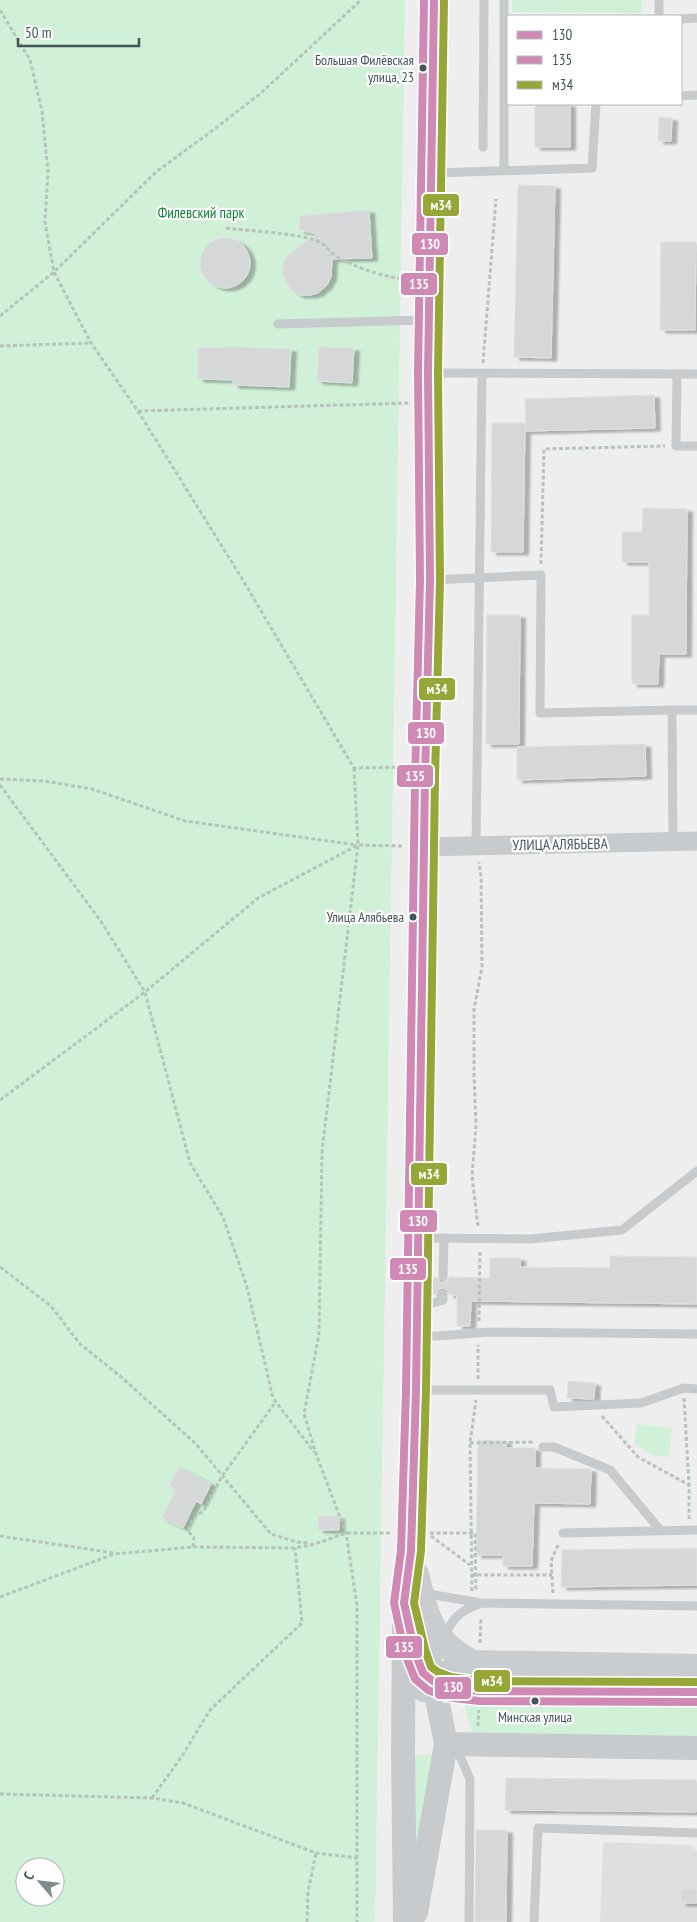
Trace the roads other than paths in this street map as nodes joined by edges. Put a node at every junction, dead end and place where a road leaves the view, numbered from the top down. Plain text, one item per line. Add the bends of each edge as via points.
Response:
1 (434, 0) edge
2 (484, 0) edge
3 (504, 0) edge
4 (659, 0) edge
5 (659, 15) edge
6 (682, 18) edge
7 (697, 18) edge
8 (506, 20) edge
9 (697, 95) edge
10 (682, 96) edge
11 (596, 105) edge
12 (483, 148) dead end
13 (504, 170) junction
14 (431, 173) junction
15 (429, 320) junction
16 (278, 324) dead end
17 (428, 373) junction
18 (482, 374) junction
19 (677, 374) junction
20 (697, 374) edge
21 (697, 446) edge
22 (479, 577) junction
23 (430, 580) junction
24 (672, 710) junction
25 (697, 710) edge
26 (697, 841) edge
27 (673, 842) junction
28 (413, 846) junction
29 (476, 846) junction
30 (697, 1171) edge
31 (418, 1238) junction
32 (444, 1238) junction
33 (443, 1277) dead end
34 (443, 1294) dead end
35 (417, 1308) junction
36 (697, 1334) edge
37 (417, 1336) junction
38 (697, 1388) edge
39 (416, 1390) junction
40 (543, 1446) road end
41 (693, 1530) edge
42 (661, 1531) junction
43 (563, 1533) road end
44 (412, 1595) junction
45 (481, 1603) junction
46 (697, 1606) edge
47 (428, 1620) junction
48 (443, 1641) junction
49 (477, 1655) junction
50 (697, 1667) edge
51 (433, 1681) junction
52 (697, 1692) edge
53 (479, 1697) junction
54 (447, 1737) junction
55 (697, 1748) edge
56 (403, 1750) junction
57 (697, 1833) edge
58 (406, 1922) edge
59 (414, 1922) edge
60 (469, 1922) edge
61 (534, 1922) edge

1 - 14 main road
2 - 12 lane
3 - 8 lane
4 - 5 lane
6 - 7 lane
8 - 13 lane
9 - 10 lane
11 - 13 lane via 592,168
13 - 14 lane
14 - 15 main road
15 - 16 lane
15 - 17 main road
17 - 18 lane
17 - 23 main road
18 - 19 lane
18 - 22 lane
19 - 20 lane
19 - 21 lane via 676,446
22 - 23 lane
22 - 24 lane via 541,576 540,714
22 - 29 lane
23 - 28 main road
24 - 25 lane
24 - 27 lane
26 - 27 street, УЛИЦА АЛЯБЬЕВА
27 - 29 street, УЛИЦА АЛЯБЬЕВА
28 - 29 street, УЛИЦА АЛЯБЬЕВА
28 - 31 main road
30 - 32 lane via 622,1230 530,1239
31 - 32 lane
31 - 35 main road
32 - 33 lane
34 - 35 lane via 443,1300
35 - 37 main road
36 - 37 lane via 478,1333
37 - 39 main road
38 - 39 lane via 684,1388 641,1403 554,1407 550,1390
39 - 44 main road
40 - 42 lane via 554,1447 610,1470
41 - 42 lane
42 - 43 lane
44 - 45 lane via 434,1594
44 - 47 main road
44 - 51 main road via 417,1662
44 - 56 street
45 - 46 lane
45 - 48 lane via 463,1610
47 - 48 main road
47 - 51 street
48 - 49 main road via 458,1655
49 - 50 main road
49 - 51 street
51 - 53 main road
51 - 54 street
51 - 56 street via 416,1703
52 - 53 main road
53 - 54 street via 467,1695 452,1708
54 - 55 street
54 - 59 street
54 - 60 lane via 470,1779
56 - 58 street
57 - 61 lane via 538,1828

